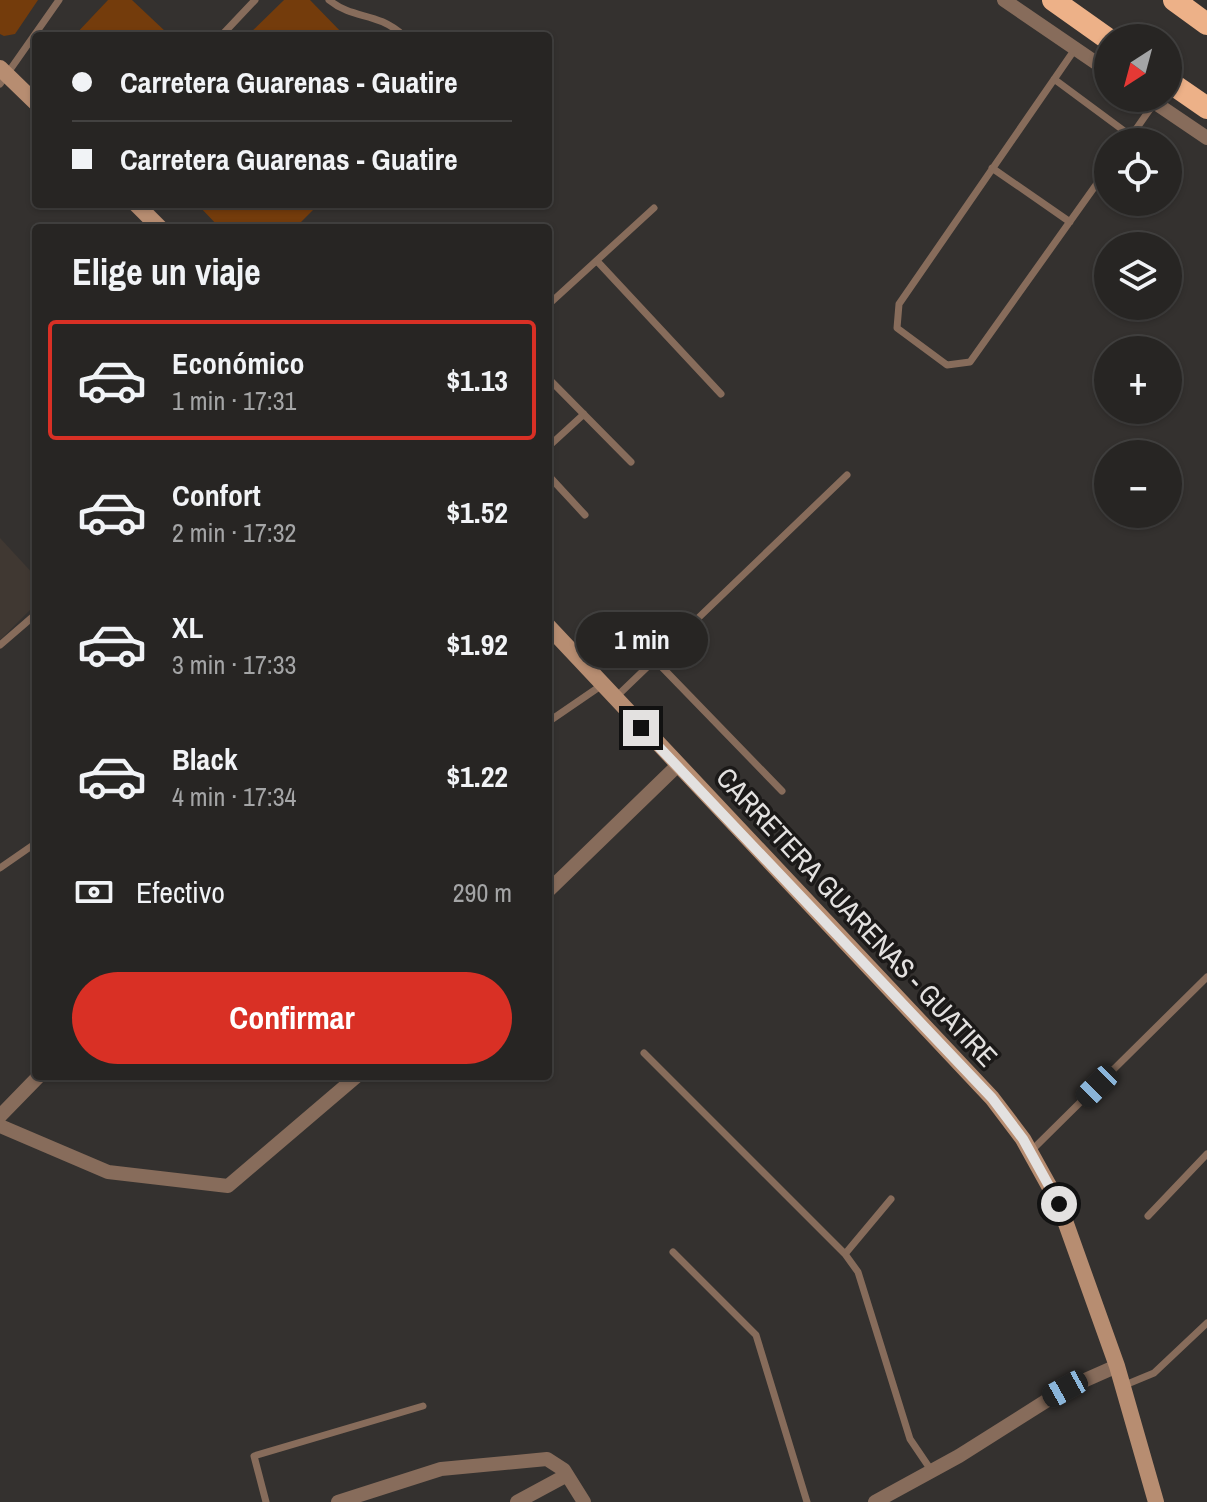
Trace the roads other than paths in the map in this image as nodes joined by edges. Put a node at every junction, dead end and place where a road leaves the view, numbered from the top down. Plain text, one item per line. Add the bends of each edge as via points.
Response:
1 (59, 0) edge
2 (255, 0) edge
3 (329, 0) edge
4 (1004, 0) edge
5 (1053, 0) edge
6 (1174, 0) edge
7 (1207, 24) edge
8 (1094, 29) edge
9 (35, 32) edge
10 (225, 32) edge
11 (399, 32) edge
12 (32, 37) edge
13 (1075, 49) junction
14 (1094, 62) edge
15 (3, 76) edge
16 (1054, 79) junction
17 (1182, 91) edge
18 (32, 100) edge
19 (1207, 108) edge
20 (1169, 112) edge
21 (1115, 128) edge
22 (1207, 138) edge
23 (992, 168) junction
24 (1094, 188) edge
25 (140, 208) edge
26 (654, 208) dead end
27 (1070, 222) junction
28 (156, 224) edge
29 (597, 261) junction
30 (552, 301) edge
31 (552, 382) edge
32 (721, 394) dead end
33 (584, 414) junction
34 (552, 443) edge
35 (631, 462) dead end
36 (847, 475) dead end
37 (552, 479) edge
38 (585, 515) dead end
39 (32, 617) edge
40 (552, 630) edge
41 (0, 645) edge
42 (655, 660) junction
43 (602, 685) junction
44 (614, 699) junction
45 (552, 719) edge
46 (677, 766) junction
47 (782, 791) dead end
48 (32, 846) edge
49 (0, 868) edge
50 (552, 887) edge
51 (1207, 977) edge
52 (644, 1053) dead end
53 (35, 1080) edge
54 (352, 1080) edge
55 (0, 1116) edge
56 (0, 1126) edge
57 (1031, 1151) junction
58 (1207, 1154) edge
59 (891, 1199) dead end
60 (1148, 1216) dead end
61 (673, 1252) dead end
62 (845, 1254) junction
63 (1207, 1323) edge
64 (1117, 1366) junction
65 (1123, 1386) junction
66 (423, 1406) dead end
67 (932, 1472) junction
68 (567, 1475) junction
69 (266, 1502) edge
70 (338, 1502) edge
71 (517, 1502) edge
72 (584, 1502) edge
73 (807, 1502) edge
74 (875, 1502) edge
75 (1156, 1502) edge

1 - 9 lane
2 - 10 lane
3 - 11 lane via 339,8 379,17
4 - 13 street
5 - 8 highway
6 - 7 highway
12 - 15 lane
13 - 14 street
13 - 16 lane
15 - 18 main road
16 - 21 lane
16 - 23 lane
17 - 19 highway
20 - 22 street
23 - 27 lane
23 - 27 lane via 895,317 897,328 947,365 970,362
24 - 27 lane
25 - 28 main road
26 - 29 lane
29 - 30 lane
29 - 32 lane
31 - 33 lane
33 - 34 lane
33 - 35 lane
36 - 42 lane
37 - 38 lane
39 - 41 lane
40 - 43 main road, CARRETERA GUARENAS - GUATIRE
42 - 44 lane
42 - 47 lane
43 - 44 main road, CARRETERA GUARENAS - GUATIRE
43 - 45 lane
44 - 46 main road, CARRETERA GUARENAS - GUATIRE
46 - 50 street
46 - 57 main road, CARRETERA GUARENAS - GUATIRE via 992,1098
48 - 49 lane
51 - 57 lane
52 - 62 lane
53 - 55 street
54 - 56 street via 228,1186 108,1172
57 - 64 main road, CARRETERA GUARENAS - GUATIRE via 1059,1204
58 - 60 lane
59 - 62 lane
61 - 73 lane via 756,1335
62 - 67 lane via 858,1272 910,1439
63 - 65 lane via 1154,1373
64 - 65 main road, CARRETERA GUARENAS - GUATIRE
64 - 67 street via 1045,1400
65 - 75 main road, CARRETERA GUARENAS - GUATIRE
66 - 69 lane via 254,1456
67 - 74 street
68 - 70 street via 547,1459 464,1465
68 - 71 street
68 - 72 street

